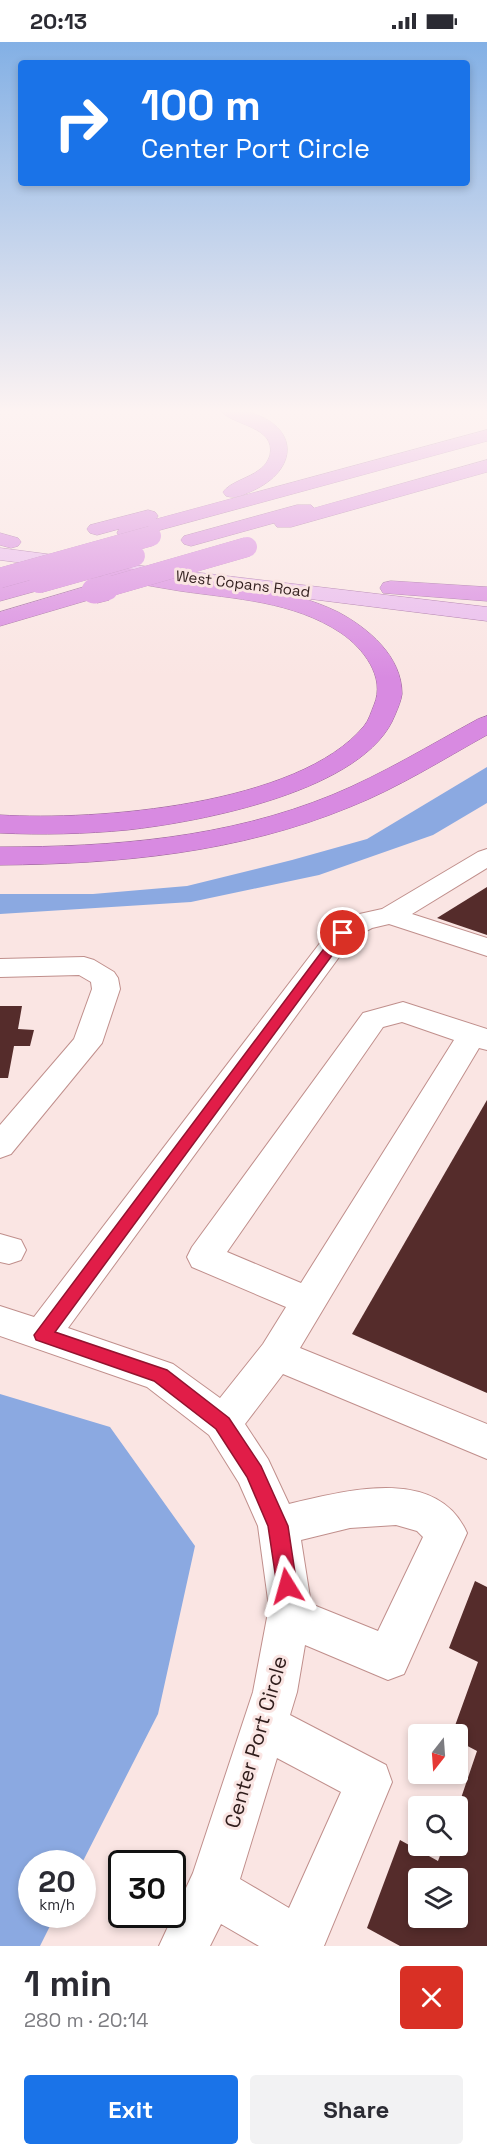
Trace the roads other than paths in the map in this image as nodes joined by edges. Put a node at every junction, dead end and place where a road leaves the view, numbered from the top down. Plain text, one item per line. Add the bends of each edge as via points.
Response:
1 (206, 500) edge
2 (249, 500) edge
3 (281, 500) edge
4 (335, 500) edge
5 (367, 500) edge
6 (415, 500) edge
7 (76, 535) dead end
8 (54, 541) dead end
9 (2, 546) edge
10 (77, 564) junction
11 (0, 568) edge
12 (0, 578) edge
13 (391, 588) junction
14 (0, 594) edge
15 (487, 594) edge
16 (487, 599) edge
17 (0, 604) edge
18 (487, 614) edge
19 (0, 620) edge
20 (487, 724) edge
21 (0, 824) edge
22 (0, 856) edge
23 (487, 857) edge
24 (390, 916) junction
25 (487, 947) edge
26 (0, 968) edge
27 (480, 1038) edge
28 (0, 1146) edge
29 (310, 1302) junction
30 (0, 1321) edge
31 (42, 1335) junction
32 (276, 1355) junction
33 (223, 1424) junction
34 (487, 1442) edge
35 (278, 1526) junction
36 (288, 1618) junction
37 (264, 1726) junction
38 (211, 1890) junction
39 (184, 1946) edge

1 - 7 highway
2 - 11 highway
3 - 12 highway, bridge
4 - 14 highway, bridge
5 - 17 highway
6 - 19 highway, bridge
8 - 9 highway
9 - 10 main road, West Copans Road
9 - 13 main road, West Copans Road
10 - 18 main road, West Copans Road
10 - 21 highway via 178,584 268,596 326,616 348,628 373,650 387,676 389,703 367,740 345,757 297,782 253,796 205,809 129,821
13 - 15 highway
13 - 16 main road, West Copans Road
20 - 22 highway via 360,792 255,829 123,853
23 - 24 street
24 - 25 street
24 - 31 street via 364,921 343,933
26 - 28 street via 84,966 104,978 106,989 87,1043
27 - 29 street
27 - 29 street via 403,1012 373,1020 204,1257
29 - 32 street
30 - 31 street, Center Port Circle
31 - 33 street, Center Port Circle via 160,1375
32 - 33 street
32 - 34 street
33 - 35 street, Center Port Circle via 254,1472
35 - 36 street, Center Port Circle via 290,1607
35 - 36 street via 350,1509 396,1506 430,1516 446,1533 388,1658
36 - 37 street, Center Port Circle via 275,1692
37 - 38 street, Center Port Circle
37 - 38 street via 369,1782 300,1942
38 - 39 street, Center Port Circle

